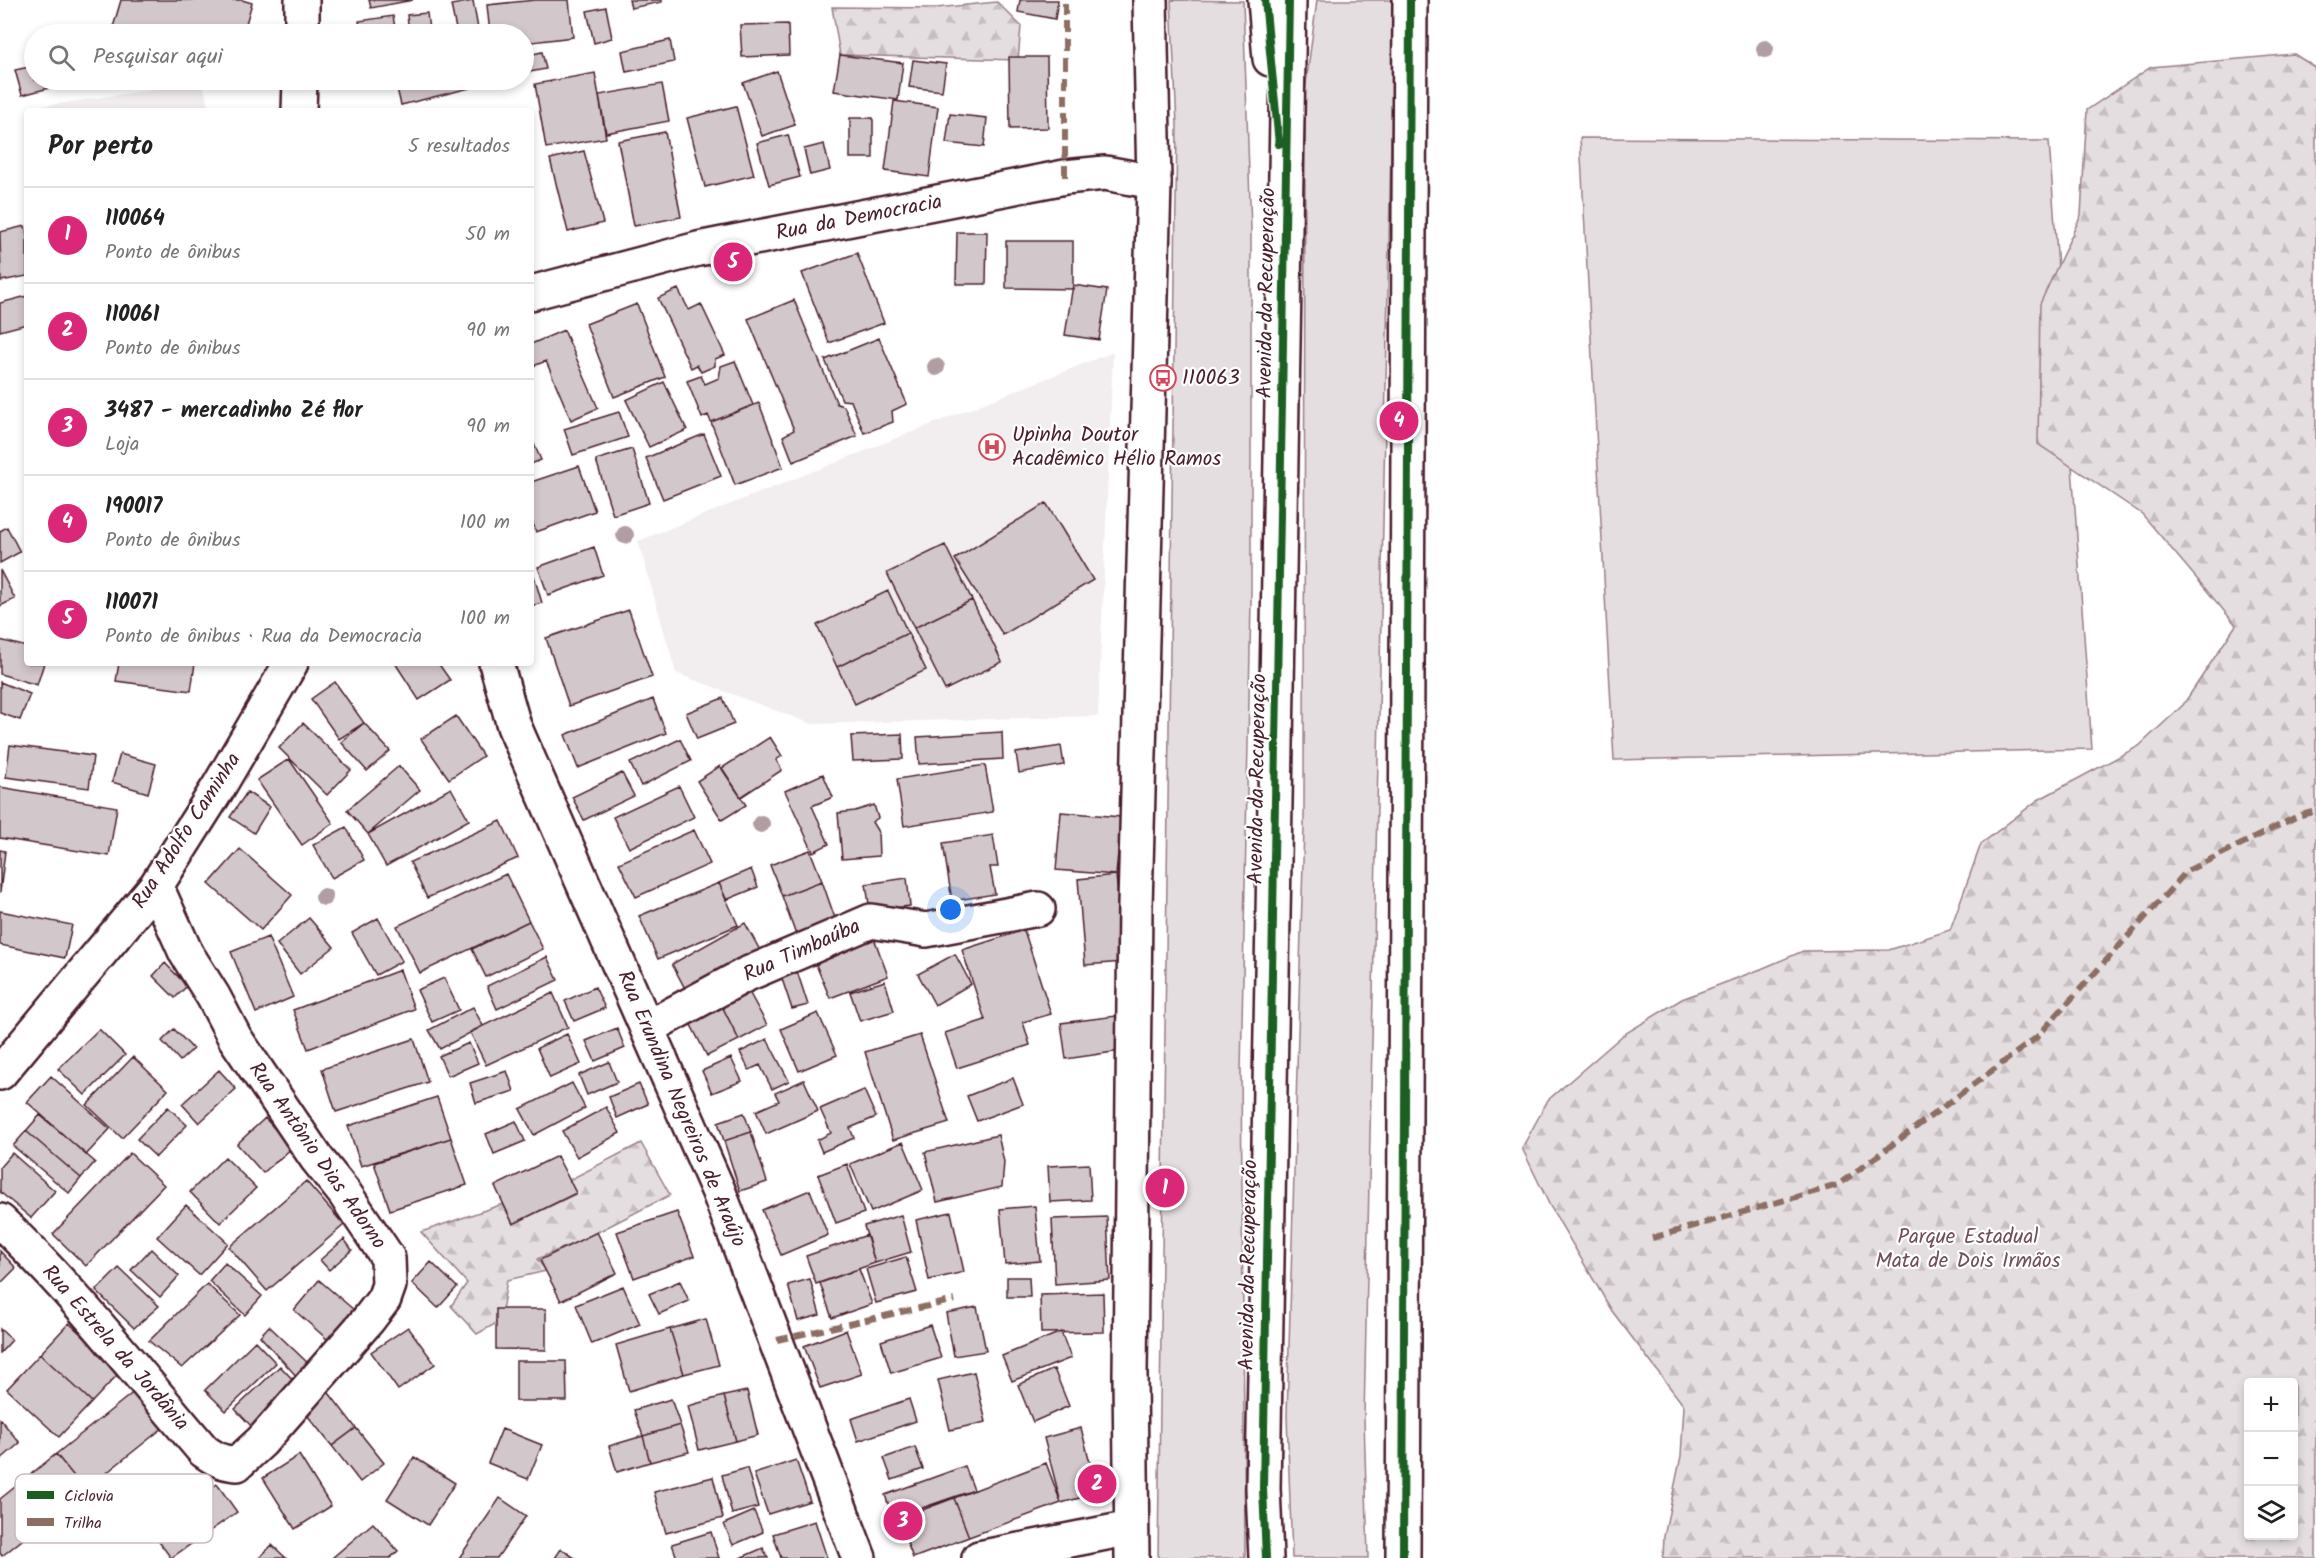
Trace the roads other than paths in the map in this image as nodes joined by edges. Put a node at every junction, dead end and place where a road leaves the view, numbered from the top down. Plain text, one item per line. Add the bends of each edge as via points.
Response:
1 (302, 0) edge
2 (1150, 0) edge
3 (1265, 0) edge
4 (1289, 0) edge
5 (1410, 0) edge
6 (1424, 0) edge
7 (302, 24) edge
8 (1410, 38) junction
9 (300, 90) edge
10 (299, 108) edge
11 (1154, 182) junction
12 (1286, 216) junction
13 (534, 292) edge
14 (289, 666) edge
15 (497, 666) edge
16 (156, 886) junction
17 (1038, 909) dead end
18 (647, 1028) junction
19 (0, 1073) edge
20 (0, 1221) edge
21 (237, 1464) joint
22 (1132, 1543) edge
23 (859, 1558) edge
24 (980, 1558) edge
25 (1266, 1558) edge
26 (1403, 1558) edge

1 - 7 main road
2 - 11 main road
3 - 12 main road
4 - 12 main road, Avenida da Recuperação
5 - 8 main road
6 - 8 main road
8 - 26 main road
9 - 10 main road
11 - 13 main road, Rua da Democracia via 1106,173 1065,177 698,249
11 - 22 main road via 1135,906
12 - 25 main road, Avenida da Recuperação via 1263,1488
14 - 16 main road, Rua Adolfo Caminha
15 - 18 main road, Rua Erundina Negreiros de Araújo via 514,726
16 - 19 main road, Rua Adolfo Caminha
16 - 21 main road, Rua Antônio Dias Adorno via 186,953 235,1038 388,1258 389,1285 384,1299 262,1441
17 - 18 main road, Rua Timbaúba via 926,930 871,921 745,975
18 - 23 main road, Rua Erundina Negreiros de Araújo via 718,1190
20 - 21 main road, Rua Estrela da Jordânia via 204,1451 217,1460
22 - 24 main road

